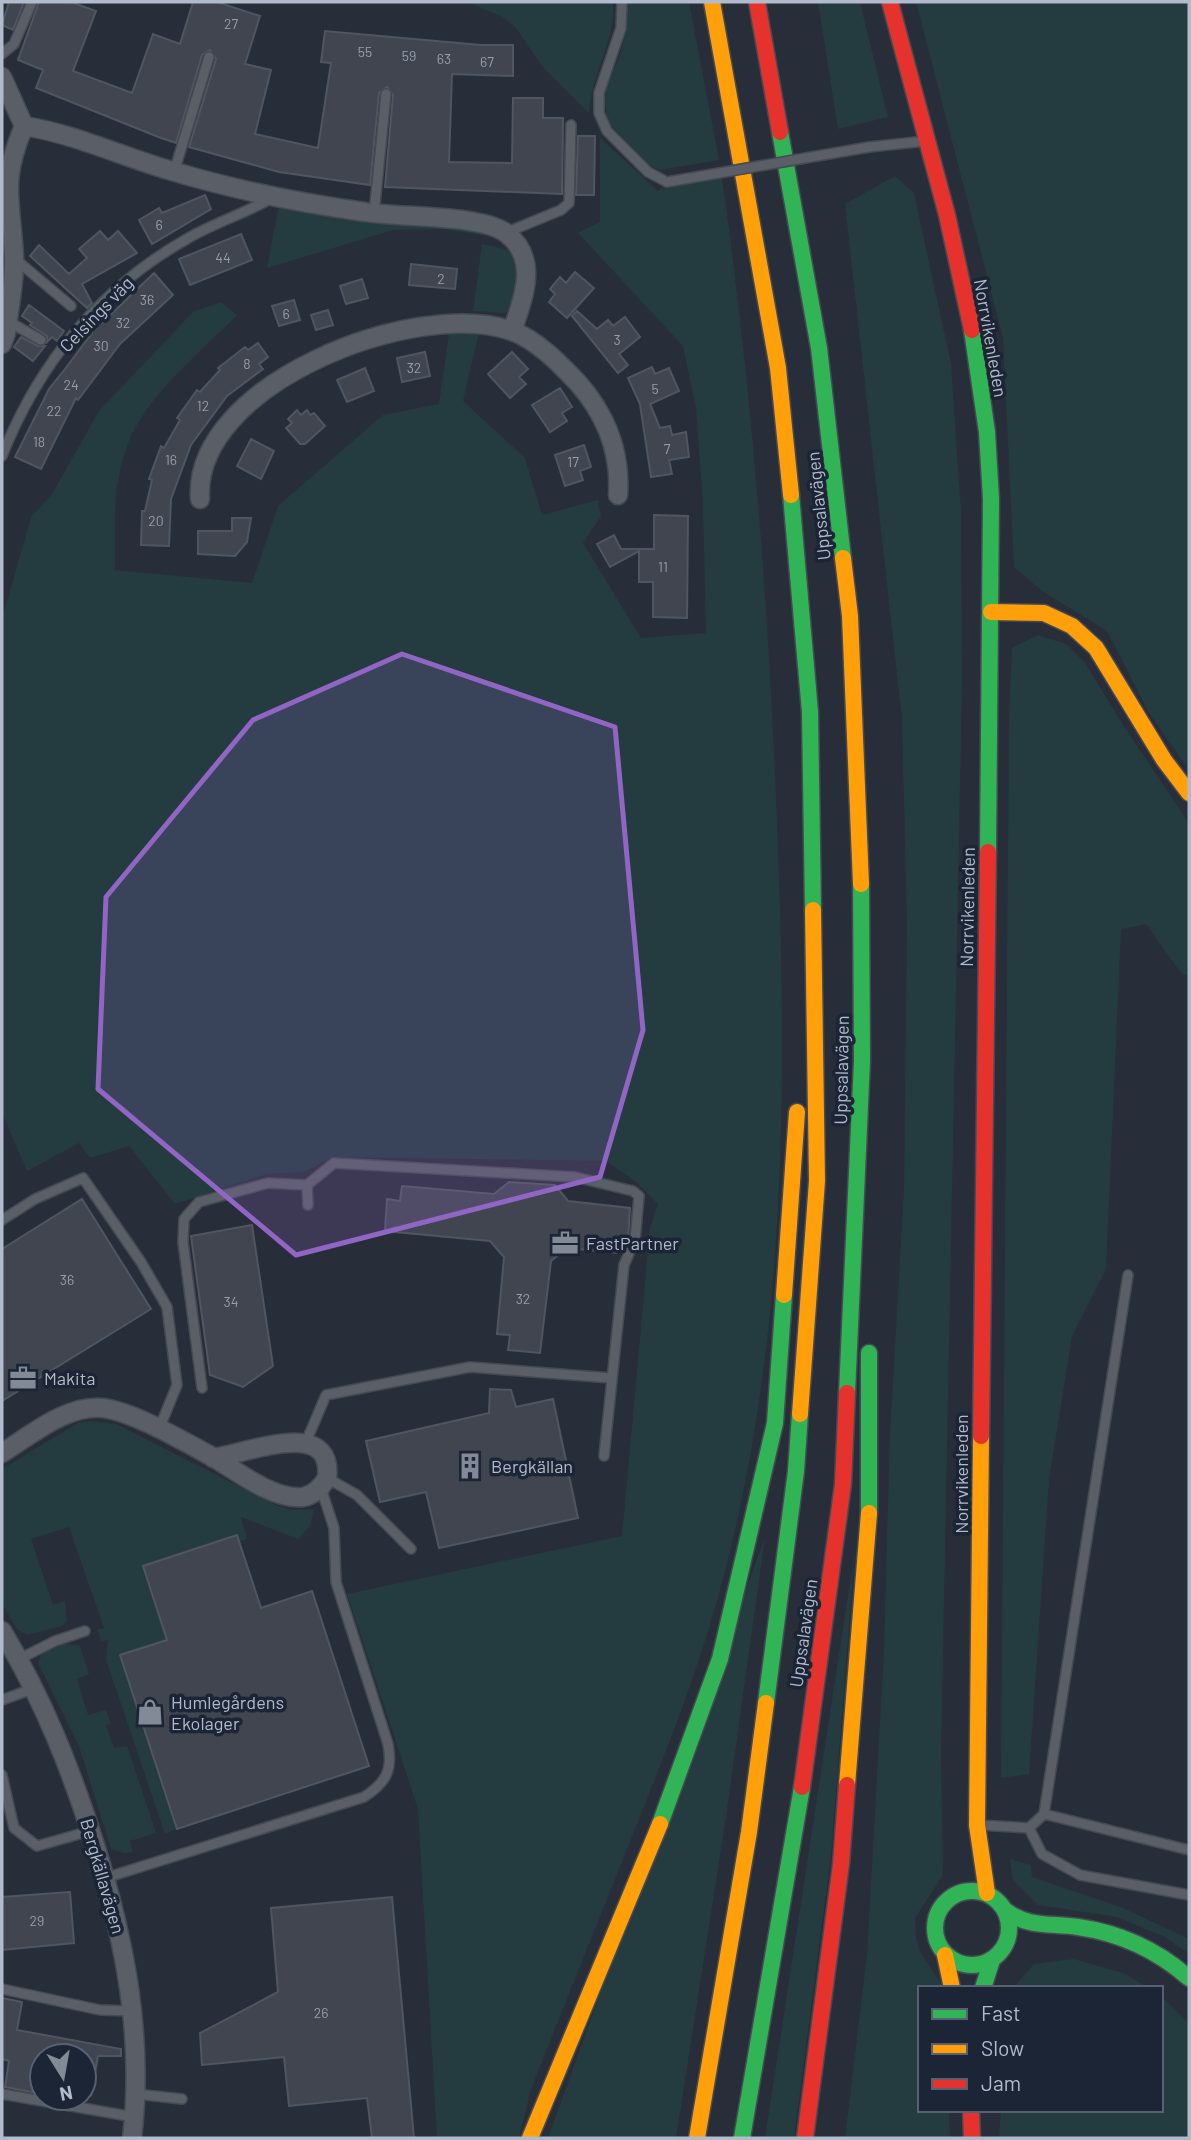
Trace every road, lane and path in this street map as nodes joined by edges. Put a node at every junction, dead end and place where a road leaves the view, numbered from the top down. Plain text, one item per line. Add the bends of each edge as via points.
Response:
1 (32, 2) edge
2 (622, 2) edge
3 (712, 2) edge
4 (757, 2) edge
5 (890, 2) edge
6 (2, 54) edge
7 (209, 57) dead end
8 (2, 77) edge
9 (386, 94) dead end
10 (571, 125) dead end
11 (24, 126) junction
12 (928, 141) junction
13 (174, 172) junction
14 (2, 176) edge
15 (273, 197) junction
16 (374, 214) junction
17 (505, 233) junction
18 (14, 258) junction
19 (6, 290) edge
20 (71, 306) dead end
21 (5, 320) edge
22 (512, 331) junction
23 (41, 340) dead end
24 (2, 344) edge
25 (2, 456) edge
26 (618, 495) dead end
27 (200, 499) dead end
28 (991, 612) junction
29 (1189, 793) edge
30 (813, 883) junction
31 (862, 1061) junction
32 (307, 1185) junction
33 (308, 1205) dead end
34 (2, 1220) edge
35 (1128, 1275) dead end
36 (869, 1285) dead end
37 (869, 1340) dead end
38 (611, 1378) junction
39 (202, 1388) dead end
40 (159, 1431) junction
41 (306, 1442) junction
42 (2, 1453) edge
43 (604, 1455) dead end
44 (213, 1458) junction
45 (324, 1483) junction
46 (411, 1549) dead end
47 (2, 1631) edge
48 (85, 1631) dead end
49 (19, 1659) junction
50 (35, 1688) junction
51 (2, 1700) edge
52 (2, 1775) edge
53 (1044, 1814) junction
54 (977, 1825) junction
55 (1029, 1828) junction
56 (90, 1831) junction
57 (1189, 1850) edge
58 (105, 1878) junction
59 (987, 1894) junction
60 (1189, 1895) edge
61 (951, 1896) junction
62 (1006, 1911) junction
63 (1076, 1927) junction
64 (945, 1955) junction
65 (997, 1956) junction
66 (1189, 1979) edge
67 (953, 1986) edge
68 (984, 1986) edge
69 (2, 1989) edge
70 (133, 2011) junction
71 (2, 2094) edge
72 (136, 2094) junction
73 (182, 2099) dead end
74 (971, 2112) edge
75 (134, 2117) junction
76 (132, 2138) edge
77 (530, 2138) edge
78 (697, 2138) edge
79 (742, 2138) edge
80 (805, 2138) edge
81 (972, 2138) edge

1 - 6 lane via 14,44
2 - 12 lane, bridge via 616,51 600,93 601,121 648,172 667,182
3 - 30 main road, Uppsalavägen via 778,368 810,712
4 - 31 main road, Uppsalavägen via 819,348 849,616 861,840
5 - 12 main road, Norrvikenleden
7 - 13 lane
8 - 11 street
9 - 16 lane
10 - 17 lane via 569,203
11 - 13 street
11 - 14 street
12 - 28 main road, Norrvikenleden via 957,262 986,421
13 - 15 street
14 - 18 street
15 - 16 street
15 - 25 lane, Celsings väg via 243,215 188,237 116,287 46,368 24,403
16 - 17 street via 483,223
17 - 22 street via 519,248 527,272
18 - 19 street
18 - 20 lane
19 - 21 street
21 - 23 lane
21 - 24 street
22 - 26 street via 565,369 599,412 619,462
22 - 27 street via 472,324 418,327 361,341 311,362 254,400 229,427 200,473
28 - 29 main road via 1044,613 1072,625 1096,648
28 - 54 main road, Norrvikenleden
30 - 77 main road via 775,1423 720,1660 665,1811
30 - 78 main road, Uppsalavägen via 817,1181 796,1471 749,1832
31 - 36 main road
31 - 79 main road, Uppsalavägen via 843,1483 795,1836
32 - 33 lane
32 - 38 lane via 334,1163 575,1177 633,1191 639,1196 635,1240 624,1265
32 - 39 lane via 279,1181 245,1189 199,1202 184,1219
34 - 40 lane via 83,1178 167,1307 177,1385
35 - 53 lane
37 - 80 main road via 867,1545 841,1864
38 - 41 lane via 470,1367 326,1395
38 - 43 lane
40 - 42 street via 130,1416 86,1408 50,1423
40 - 44 street
41 - 44 street
41 - 45 street via 326,1458
44 - 45 street via 237,1474 291,1497 302,1497
45 - 46 lane via 357,1494
45 - 58 lane via 334,1528 336,1581 388,1744 388,1775 364,1797
47 - 49 street, Bergkällavägen
48 - 49 lane
49 - 50 street, Bergkällavägen
50 - 51 lane
50 - 56 street, Bergkällavägen via 60,1742
52 - 56 lane via 14,1828 37,1846
53 - 55 lane
53 - 57 lane
54 - 55 lane
54 - 59 main road, Norrvikenleden
54 - 61 main road, Norrvikenleden via 962,1882
55 - 60 lane via 1042,1854 1080,1875
56 - 58 street, Bergkällavägen
58 - 70 street, Bergkällavägen via 126,1958
59 - 61 main road via 963,1891
59 - 62 main road
61 - 64 main road via 935,1918 934,1931
62 - 63 main road via 1026,1925
62 - 65 main road via 1009,1932
63 - 65 main road
63 - 66 main road via 1125,1937 1170,1960
64 - 65 main road via 967,1966
64 - 67 main road
65 - 68 main road
69 - 70 lane via 100,2010
70 - 72 street, Bergkällavägen
71 - 75 lane
72 - 73 lane
72 - 75 street, Bergkällavägen
74 - 81 main road
75 - 76 street, Bergkällavägen

